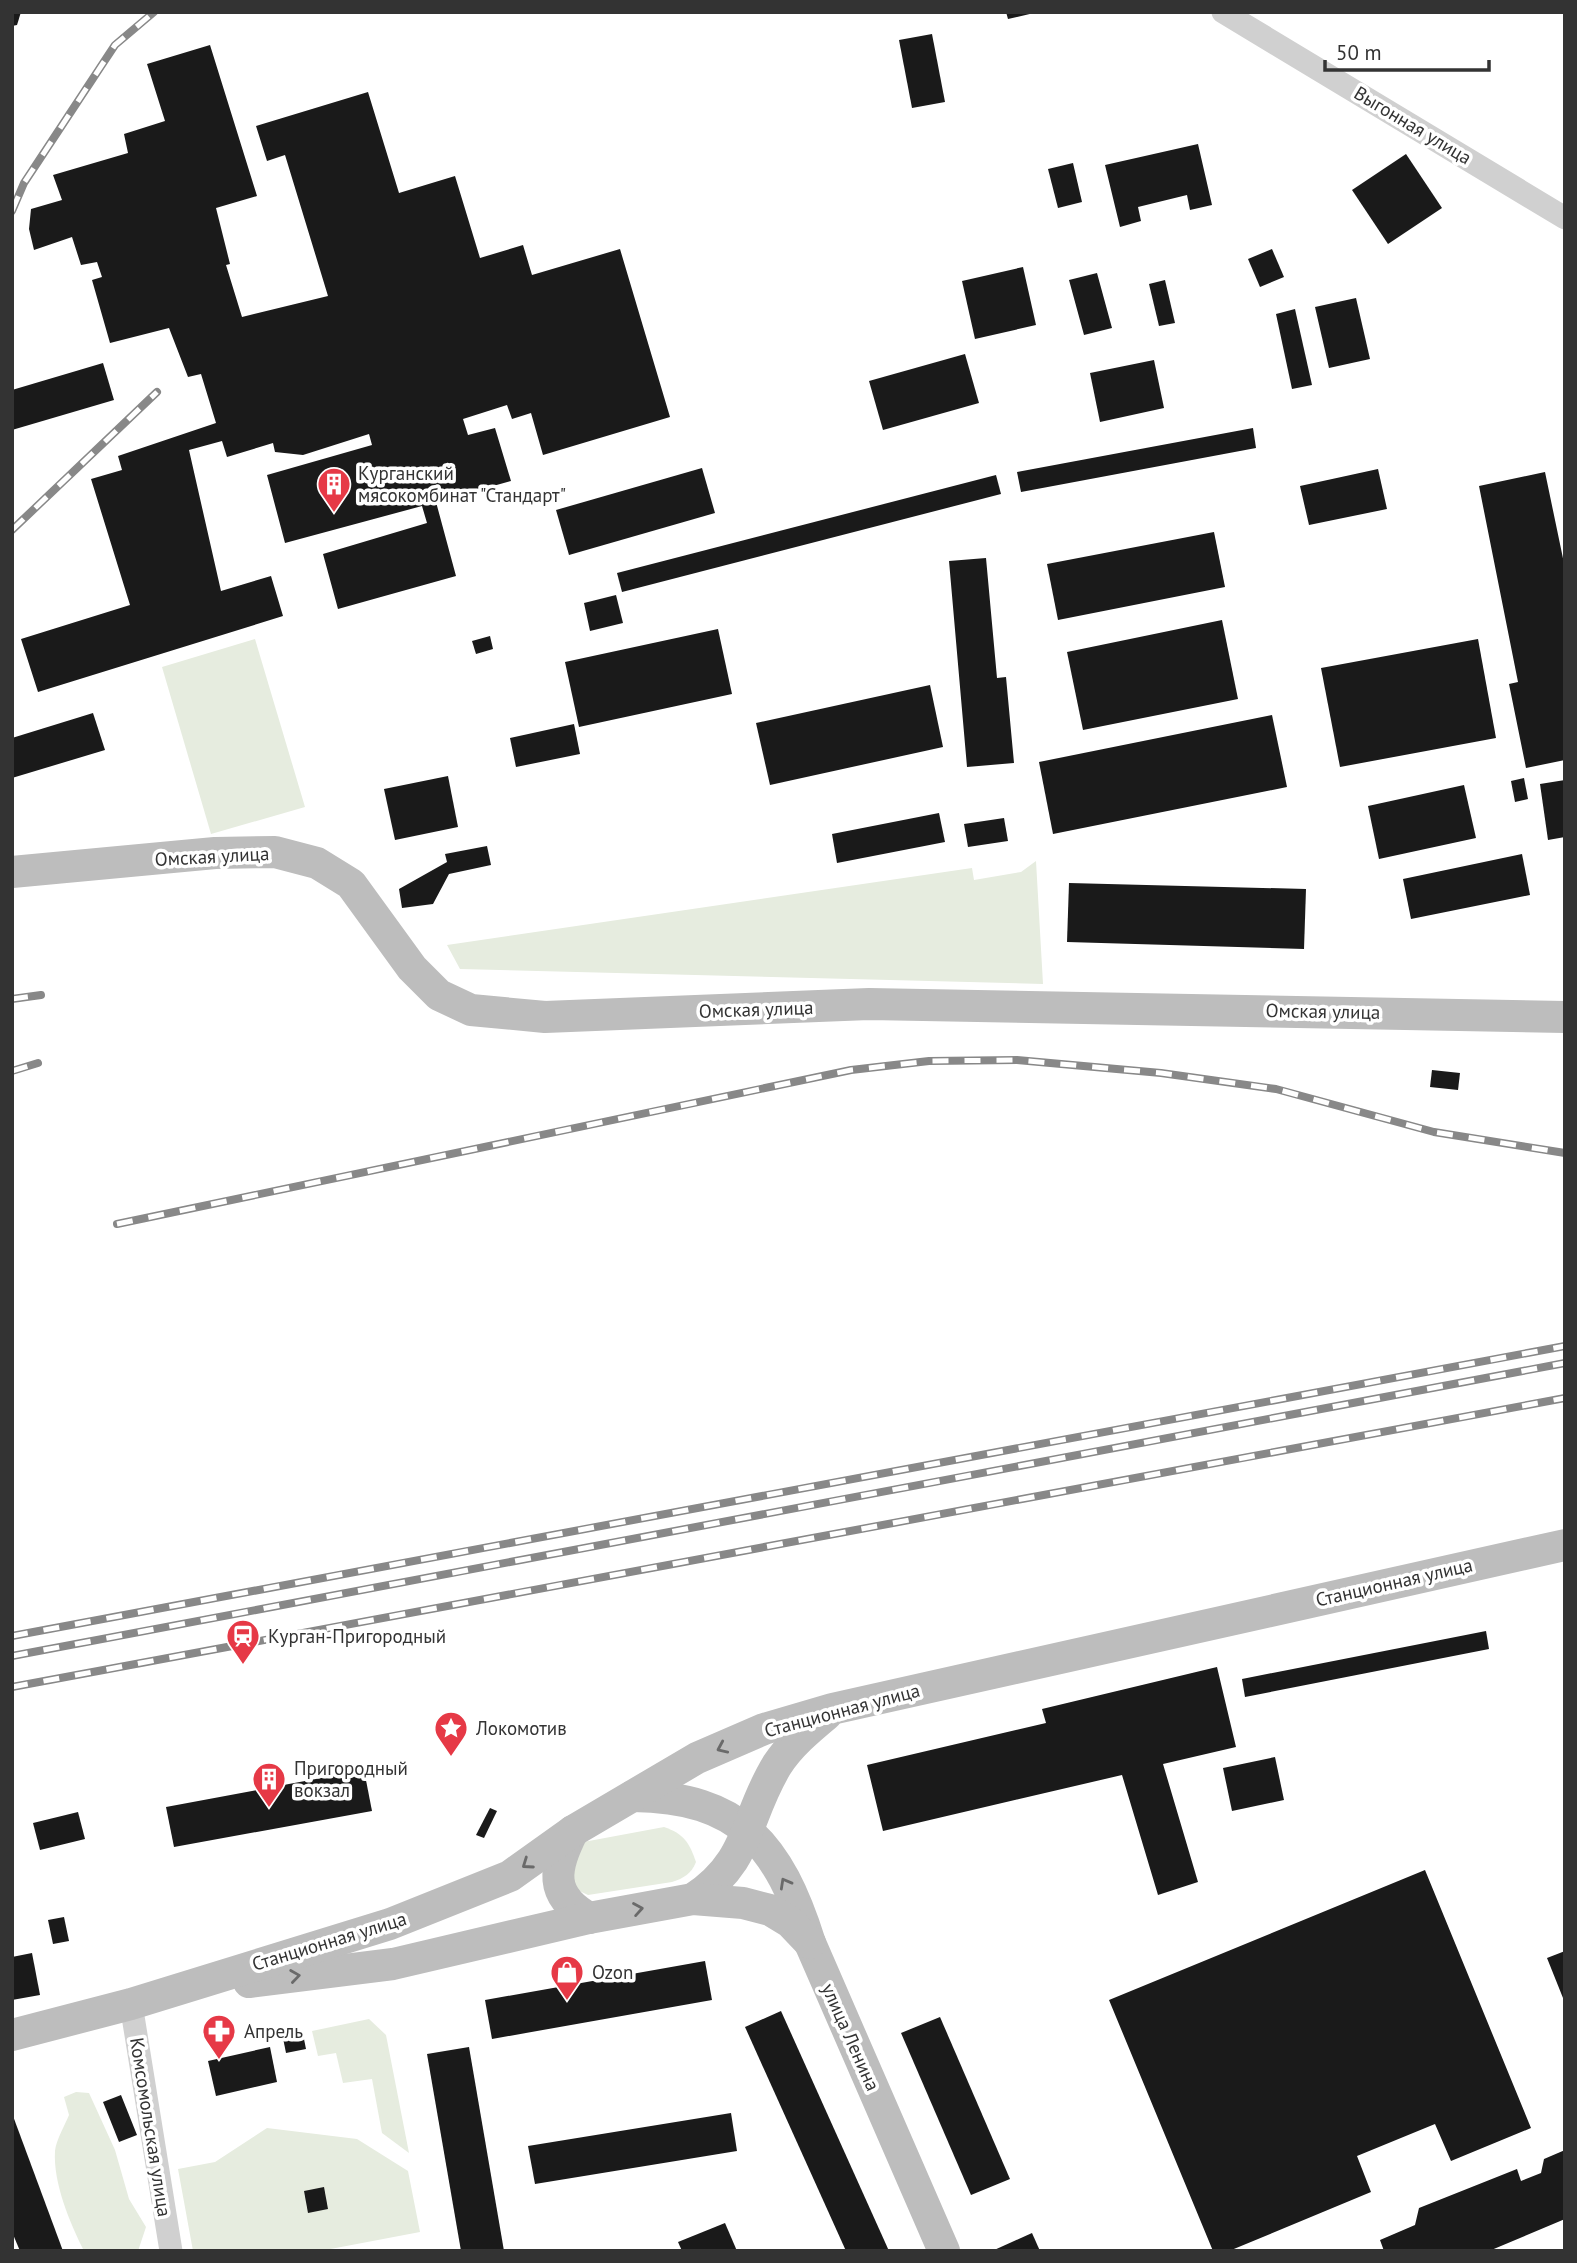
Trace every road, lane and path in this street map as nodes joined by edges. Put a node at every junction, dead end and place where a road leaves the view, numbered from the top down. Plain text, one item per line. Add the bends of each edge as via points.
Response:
1 (1223, 12) edge
2 (1565, 218) edge
3 (12, 872) edge
4 (1565, 1017) edge
5 (1565, 1545) edge
6 (832, 1709) junction
7 (632, 1796) junction
8 (748, 1830) junction
9 (573, 1831) junction
10 (693, 1899) junction
11 (589, 1918) junction
12 (810, 1943) junction
13 (163, 1994) junction
14 (131, 2004) junction
15 (12, 2035) edge
16 (171, 2251) edge
17 (944, 2251) edge

1 - 2 street, Выгонная улица
3 - 4 main road, Омская улица via 215,853 275,852 317,863 351,884 412,968 439,995 471,1010 545,1017 869,1004
5 - 6 main road, Станционная улица
6 -> 7 main road, Станционная улица via 764,1729 697,1758
6 - 8 main road via 799,1738 778,1765
7 - 8 main road, улица Ленина via 700,1802
7 - 9 main road, Станционная улица
8 - 10 main road via 734,1862 717,1883
12 -> 8 main road, улица Ленина via 785,1881
9 - 11 main road via 561,1855 561,1893 570,1907
9 -> 13 main road, Станционная улица via 510,1876 390,1924
11 -> 10 main road, Станционная улица
10 - 12 main road, Станционная улица via 770,1910
13 -> 11 main road, Станционная улица via 393,1964
12 - 17 main road, улица Ленина
13 - 14 main road, Станционная улица
14 - 15 main road, Станционная улица
14 - 16 street, Комсомольская улица

